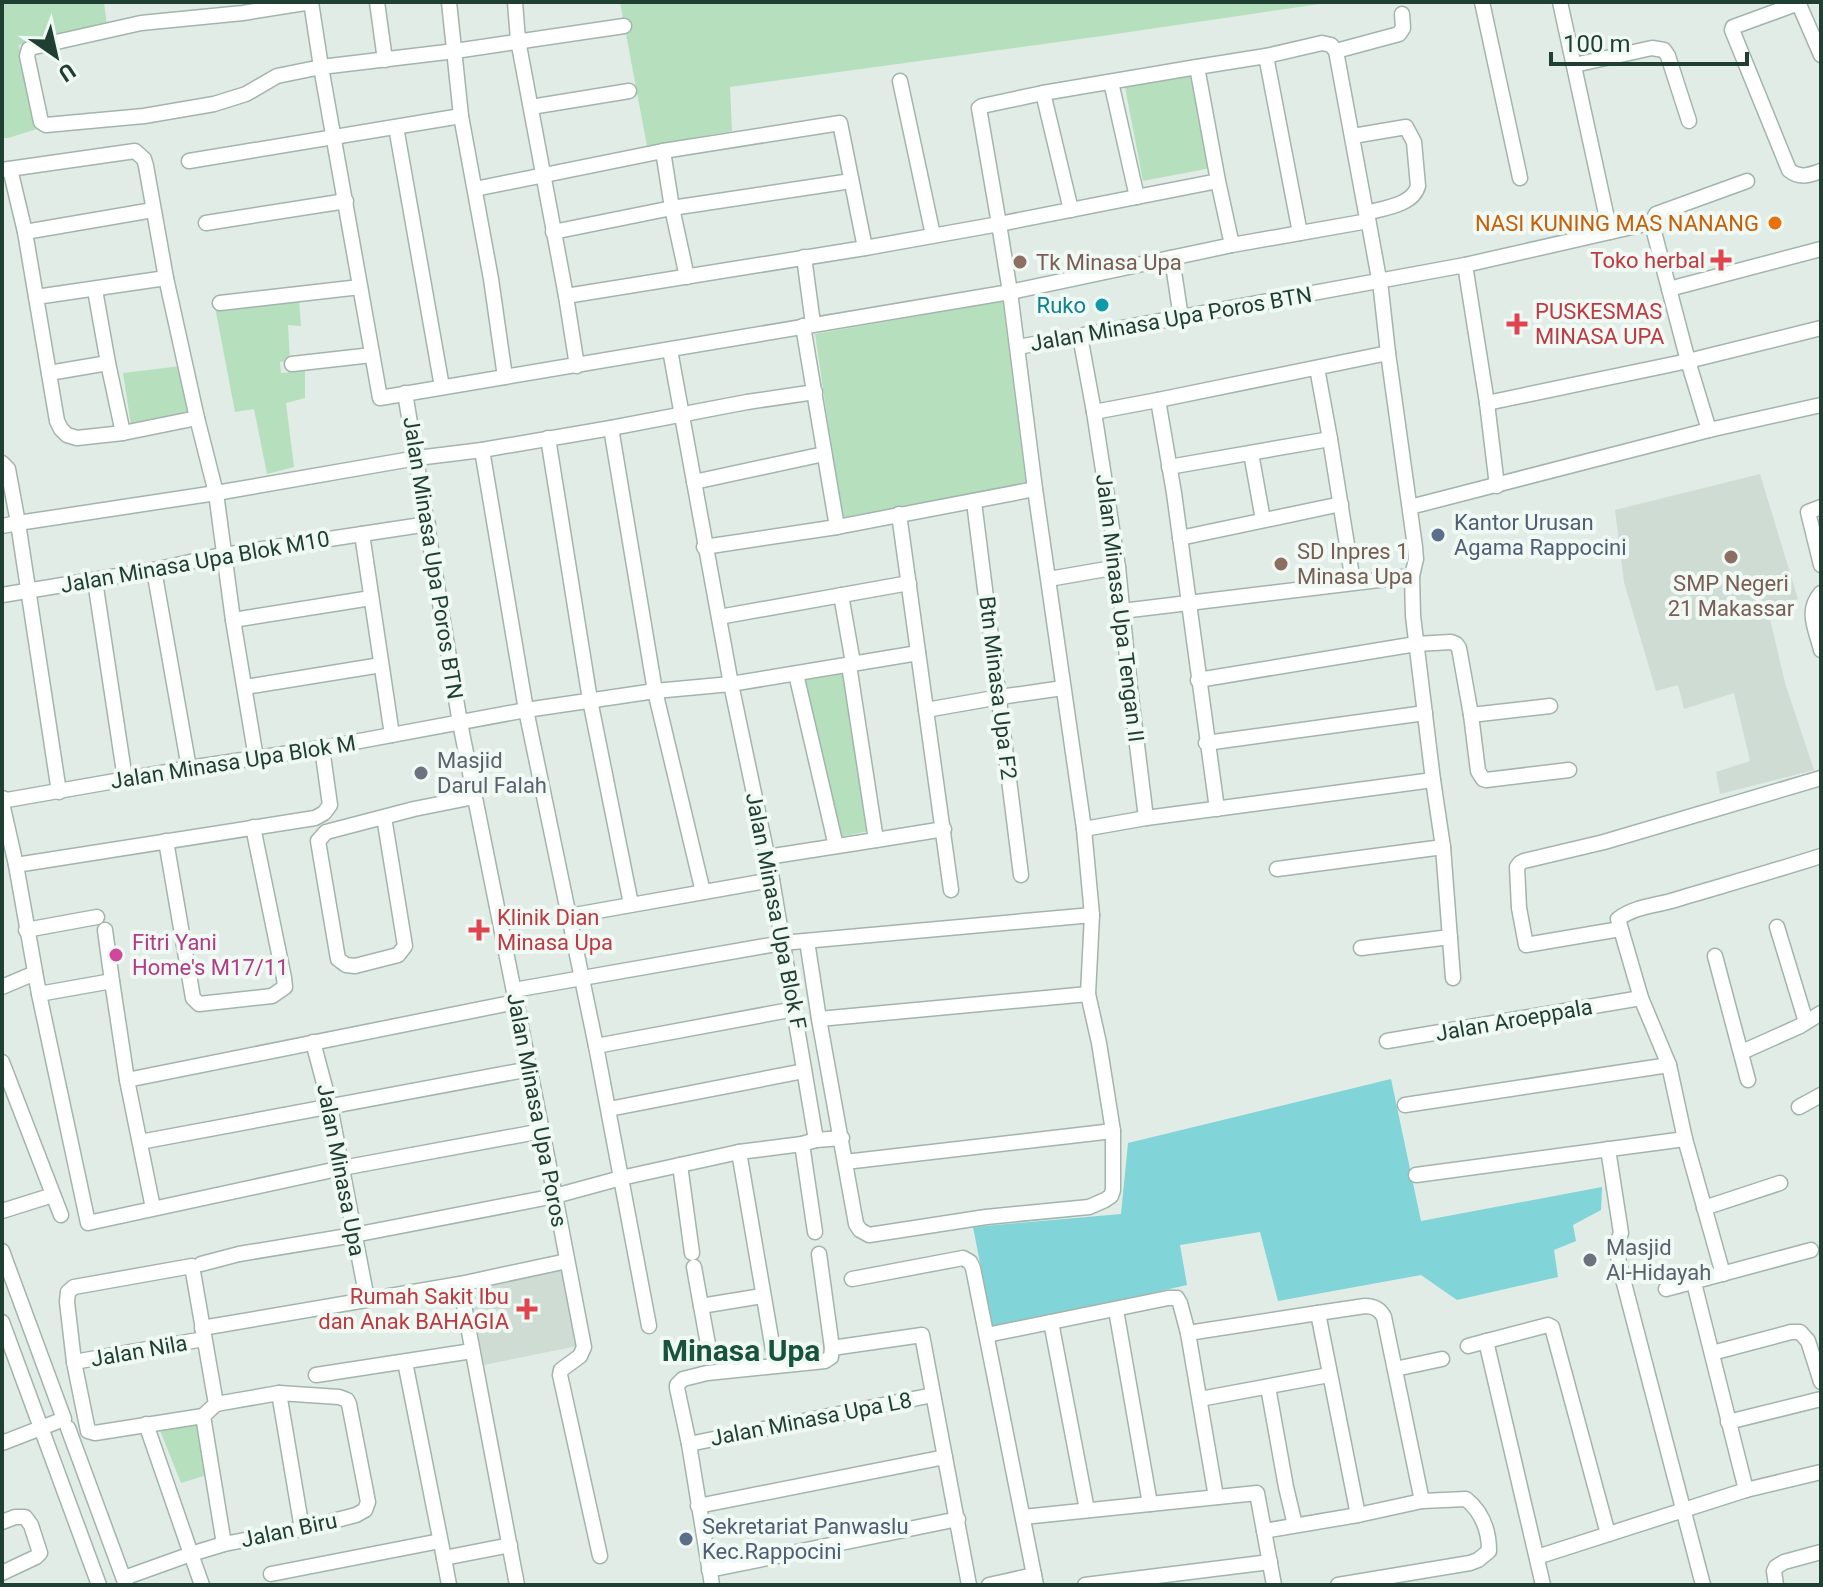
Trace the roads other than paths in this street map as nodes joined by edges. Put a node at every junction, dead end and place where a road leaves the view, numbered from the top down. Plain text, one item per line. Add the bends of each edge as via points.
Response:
1 (311, 2) edge
2 (377, 2) edge
3 (449, 2) edge
4 (515, 2) edge
5 (1482, 2) edge
6 (1560, 2) edge
7 (1798, 3) edge
8 (1402, 14) dead end
9 (624, 26) dead end
10 (518, 40) junction
11 (455, 51) junction
12 (1336, 51) junction
13 (1821, 55) edge
14 (1266, 56) junction
15 (385, 60) junction
16 (1574, 65) junction
17 (321, 67) junction
18 (1197, 67) junction
19 (900, 81) dead end
20 (1111, 82) junction
21 (629, 91) dead end
22 (1043, 93) junction
23 (531, 107) junction
24 (461, 116) junction
25 (1689, 121) dead end
26 (396, 127) junction
27 (1353, 136) junction
28 (333, 138) junction
29 (663, 151) junction
30 (189, 161) dead end
31 (6, 170) edge
32 (1821, 171) edge
33 (542, 175) junction
34 (1520, 178) dead end
35 (851, 181) junction
36 (1218, 181) junction
37 (1747, 181) dead end
38 (475, 189) junction
39 (1137, 197) junction
40 (346, 201) junction
41 (672, 208) junction
42 (153, 210) junction
43 (1071, 210) junction
44 (1367, 217) junction
45 (206, 223) dead end
46 (999, 224) junction
47 (1650, 225) junction
48 (25, 232) junction
49 (553, 232) junction
50 (1610, 232) junction
51 (1300, 233) junction
52 (933, 235) junction
53 (1232, 245) junction
54 (865, 248) junction
55 (1821, 249) edge
56 (804, 257) junction
57 (1172, 258) junction
58 (1465, 265) junction
59 (687, 277) junction
60 (166, 278) junction
61 (1380, 281) junction
62 (360, 287) junction
63 (1669, 289) junction
64 (95, 290) junction
65 (1010, 292) junction
66 (566, 296) junction
67 (36, 297) junction
68 (220, 303) dead end
69 (1181, 318) junction
70 (808, 325) junction
71 (1821, 328) edge
72 (1080, 336) junction
73 (1018, 347) junction
74 (670, 350) junction
75 (1388, 353) junction
76 (372, 355) junction
77 (1688, 361) junction
78 (108, 363) junction
79 (292, 364) dead end
80 (577, 366) junction
81 (1317, 368) junction
82 (49, 373) junction
83 (505, 377) junction
84 (442, 387) junction
85 (815, 392) junction
86 (405, 393) junction
87 (1158, 400) junction
88 (1487, 403) junction
89 (1821, 405) edge
90 (1094, 412) junction
91 (681, 415) junction
92 (197, 418) junction
93 (611, 428) junction
94 (1709, 430) junction
95 (123, 433) junction
96 (548, 438) junction
97 (1330, 439) junction
98 (482, 450) junction
99 (1251, 453) junction
100 (824, 454) junction
101 (417, 458) junction
102 (2, 463) edge
103 (1169, 467) junction
104 (694, 482) junction
105 (1497, 486) junction
106 (1035, 489) junction
107 (216, 493) junction
108 (974, 502) junction
109 (1341, 504) junction
110 (1410, 507) junction
111 (1821, 507) edge
112 (899, 514) junction
113 (1263, 520) junction
114 (428, 524) junction
115 (18, 525) junction
116 (2, 526) edge
117 (837, 527) junction
118 (362, 534) junction
119 (1180, 538) junction
120 (704, 547) junction
121 (225, 555) junction
122 (1821, 565) edge
123 (1118, 567) junction
124 (154, 570) junction
125 (1412, 576) junction
126 (1049, 579) junction
127 (95, 581) junction
128 (1353, 582) junction
129 (909, 583) junction
130 (27, 590) junction
131 (1821, 593) edge
132 (2, 595) edge
133 (841, 595) junction
134 (371, 598) junction
135 (1188, 604) junction
136 (1122, 611) junction
137 (719, 617) junction
138 (233, 620) junction
139 (1416, 644) junction
140 (1821, 650) edge
141 (918, 653) junction
142 (851, 664) junction
143 (381, 665) junction
144 (796, 674) junction
145 (1198, 680) junction
146 (731, 684) junction
147 (245, 687) junction
148 (1063, 688) junction
149 (655, 691) junction
150 (1000, 697) junction
151 (590, 700) junction
152 (1550, 706) dead end
153 (526, 710) junction
154 (926, 710) junction
155 (1425, 713) junction
156 (1471, 715) junction
157 (460, 723) junction
158 (392, 735) junction
159 (1206, 743) junction
160 (322, 748) junction
161 (256, 758) junction
162 (189, 768) junction
163 (1569, 770) dead end
164 (1821, 778) edge
165 (125, 779) junction
166 (1433, 780) junction
167 (59, 792) junction
168 (474, 797) junction
169 (3, 803) edge
170 (1217, 809) junction
171 (384, 817) junction
172 (1146, 818) junction
173 (253, 827) junction
174 (944, 829) junction
175 (1084, 829) junction
176 (876, 840) junction
177 (166, 841) junction
178 (836, 846) junction
179 (1443, 847) junction
180 (1821, 856) edge
181 (767, 857) junction
182 (16, 865) junction
183 (1277, 869) dead end
184 (1021, 875) dead end
185 (772, 880) junction
186 (951, 890) dead end
187 (703, 892) junction
188 (631, 904) junction
189 (1092, 915) junction
190 (569, 916) junction
191 (1619, 924) junction
192 (1777, 927) dead end
193 (26, 930) junction
194 (1450, 937) junction
195 (807, 941) junction
196 (782, 943) junction
197 (1361, 948) dead end
198 (1715, 956) dead end
199 (35, 973) junction
200 (582, 977) junction
201 (1453, 978) dead end
202 (112, 981) junction
203 (2, 987) edge
204 (39, 994) junction
205 (1088, 994) junction
206 (515, 996) junction
207 (1641, 998) junction
208 (795, 1009) junction
209 (1821, 1013) edge
210 (819, 1019) junction
211 (1806, 1022) junction
212 (1387, 1041) dead end
213 (313, 1042) junction
214 (596, 1046) junction
215 (1742, 1052) junction
216 (2, 1062) edge
217 (1669, 1065) junction
218 (530, 1069) junction
219 (804, 1071) junction
220 (127, 1080) junction
221 (1748, 1080) dead end
222 (1821, 1095) edge
223 (1405, 1105) dead end
224 (330, 1106) junction
225 (1799, 1107) dead end
226 (609, 1109) junction
227 (542, 1131) junction
228 (1113, 1131) junction
229 (842, 1138) junction
230 (1685, 1139) junction
231 (140, 1142) junction
232 (809, 1142) junction
233 (1608, 1149) junction
234 (739, 1152) junction
235 (845, 1162) junction
236 (680, 1165) junction
237 (342, 1168) junction
238 (1416, 1175) dead end
239 (621, 1178) junction
240 (1780, 1183) dead end
241 (53, 1195) junction
242 (555, 1196) junction
243 (153, 1208) junction
244 (1704, 1208) junction
245 (2, 1211) edge
246 (61, 1215) dead end
247 (815, 1232) dead end
248 (354, 1235) junction
249 (1811, 1250) dead end
250 (2, 1251) edge
251 (819, 1254) dead end
252 (567, 1261) junction
253 (196, 1265) junction
254 (1723, 1274) junction
255 (852, 1279) dead end
256 (1694, 1283) junction
257 (460, 1284) junction
258 (1666, 1289) dead end
259 (762, 1296) junction
260 (367, 1299) junction
261 (706, 1305) junction
262 (1116, 1310) junction
263 (1318, 1313) junction
264 (2, 1322) edge
265 (1051, 1322) junction
266 (649, 1326) dead end
267 (1188, 1333) junction
268 (203, 1334) junction
269 (987, 1335) junction
270 (1486, 1341) junction
271 (1468, 1346) dead end
272 (832, 1348) junction
273 (709, 1350) dead end
274 (773, 1350) dead end
275 (472, 1351) junction
276 (1712, 1353) junction
277 (1442, 1359) dead end
278 (74, 1362) junction
279 (405, 1362) junction
280 (1395, 1369) junction
281 (316, 1375) dead end
282 (1329, 1375) junction
283 (1821, 1382) edge
284 (1268, 1387) junction
285 (279, 1393) junction
286 (933, 1395) junction
287 (1200, 1399) junction
288 (1821, 1399) edge
289 (216, 1404) junction
290 (203, 1416) junction
291 (1728, 1422) junction
292 (66, 1423) junction
293 (146, 1424) junction
294 (42, 1428) junction
295 (2, 1443) edge
296 (689, 1444) junction
297 (945, 1457) junction
298 (1821, 1472) edge
299 (1286, 1487) junction
300 (1746, 1490) junction
301 (1257, 1493) junction
302 (1216, 1497) junction
303 (1422, 1501) junction
304 (1150, 1504) junction
305 (698, 1506) junction
306 (1087, 1510) junction
307 (1684, 1510) junction
308 (1358, 1515) junction
309 (1023, 1517) junction
310 (958, 1519) junction
311 (2, 1522) edge
312 (1295, 1525) junction
313 (302, 1529) junction
314 (1264, 1531) junction
315 (1608, 1534) junction
316 (440, 1541) junction
317 (224, 1544) junction
318 (510, 1545) junction
319 (1821, 1552) edge
320 (191, 1554) junction
321 (600, 1556) dead end
322 (1537, 1557) junction
323 (444, 1558) junction
324 (1270, 1562) junction
325 (2, 1573) edge
326 (271, 1574) dead end
327 (711, 1578) edge
328 (1035, 1580) edge
329 (125, 1582) edge
330 (99, 1585) edge
331 (202, 1585) edge
332 (449, 1585) edge
333 (517, 1585) edge
334 (969, 1585) edge
335 (989, 1585) edge
336 (1085, 1585) edge
337 (1274, 1585) edge
338 (1338, 1585) edge
339 (1543, 1585) edge
340 (1703, 1585) edge
341 (1776, 1585) edge

1 - 17 street
1 - 17 street via 141,23 34,47 27,56 41,122 46,125 214,104 277,76
2 - 15 street
3 - 11 street
4 - 10 street
5 - 34 street
6 - 16 street
7 - 13 street
7 - 32 street via 1732,30 1789,170 1803,177
8 - 12 street via 1403,28 1392,38
9 - 10 street
10 - 11 street
10 - 23 street
11 - 15 street
11 - 24 street
12 - 14 street via 1322,43
12 - 27 street
14 - 18 street
14 - 51 street
15 - 17 street
16 - 25 street via 1664,50
16 - 50 street
17 - 28 street
18 - 20 street
18 - 36 street
19 - 52 street
20 - 22 street
20 - 39 street
21 - 23 street
22 - 43 street
22 - 46 street via 979,108
23 - 33 street
24 - 26 street
24 - 38 street
26 - 28 street
26 - 84 street
27 - 44 street
27 - 44 street via 1404,127 1414,142 1417,191
28 - 30 street
28 - 40 street
29 - 33 street
29 - 35 street via 840,123
29 - 41 street
31 - 42 street via 135,151 144,159
31 - 48 street
33 - 38 street
33 - 49 street
35 - 41 street
35 - 54 street
36 - 39 street
36 - 53 street
37 - 47 street via 1656,214
38 - 83 street
39 - 43 street
40 - 45 street
40 - 62 street
41 - 49 street
41 - 59 street
42 - 48 street
42 - 60 street
43 - 46 street
44 - 51 street
44 - 61 street
46 - 52 street
46 - 65 street
47 - 50 street, Jalan Minasa Upa Poros BTN
47 - 63 street
48 - 67 street
49 - 66 street
50 - 58 street, Jalan Minasa Upa Poros BTN
51 - 53 street
52 - 54 street
53 - 57 street
54 - 56 street
55 - 63 street
56 - 59 street
56 - 70 street
57 - 65 street
57 - 69 street
58 - 61 street, Jalan Minasa Upa Poros BTN
58 - 88 street
59 - 66 street
60 - 64 street
60 - 92 street
61 - 69 street, Jalan Minasa Upa Poros BTN
61 - 75 street
62 - 68 street
62 - 76 street
63 - 77 street
64 - 67 street
64 - 78 street
65 - 70 street, Jalan Minasa Upa Poros BTN
65 - 73 street, Jalan Minasa Upa Poros BTN
66 - 80 street
67 - 82 street
69 - 72 street, Jalan Minasa Upa Poros BTN
70 - 74 street, Jalan Minasa Upa Poros BTN
70 - 85 street
71 - 77 street
72 - 73 street, Jalan Minasa Upa Poros BTN
72 - 90 street, Jalan Minasa Upa Tengan II
73 - 106 street
74 - 80 street, Jalan Minasa Upa Poros BTN
74 - 91 street, Jalan Minasa Upa Blok F
75 - 81 street
75 - 110 street
76 - 79 street
76 - 86 street, Jalan Minasa Upa Poros BTN via 379,397
77 - 88 street
77 - 94 street
78 - 82 street
78 - 95 street
80 - 83 street, Jalan Minasa Upa Poros BTN
81 - 87 street
81 - 97 street
82 - 95 street via 57,421 67,435
83 - 84 street, Jalan Minasa Upa Poros BTN
84 - 86 street, Jalan Minasa Upa Poros BTN
85 - 91 street
85 - 100 street
86 - 101 street, Jalan Minasa Upa Poros BTN
87 - 90 street
87 - 103 street
88 - 105 street
89 - 94 street
90 - 123 street, Jalan Minasa Upa Tengan II
91 - 93 street
91 - 104 street, Jalan Minasa Upa Blok F
92 - 95 street
92 - 107 street
93 - 96 street
93 - 149 street
94 - 105 street
96 - 98 street
96 - 151 street
97 - 99 street
97 - 109 street
98 - 101 street
98 - 153 street
99 - 103 street
99 - 113 street
100 - 104 street
100 - 117 street
101 - 107 street
101 - 114 street, Jalan Minasa Upa Poros BTN
102 - 115 street via 8,469
103 - 119 street
104 - 120 street, Jalan Minasa Upa Blok F
105 - 110 street
106 - 108 street
106 - 126 street
107 - 115 street
107 - 121 street
108 - 112 street
108 - 150 street, Btn Minasa Upa F2
109 - 113 street
109 - 128 street
110 - 125 street
111 - 122 street via 1808,512
112 - 117 street
112 - 129 street
113 - 119 street
114 - 118 street, Jalan Minasa Upa Blok M10
114 - 157 street, Jalan Minasa Upa Poros BTN
115 - 116 street
115 - 130 street
117 - 120 street
118 - 121 street, Jalan Minasa Upa Blok M10
118 - 134 street
119 - 135 street
120 - 137 street, Jalan Minasa Upa Blok F
121 - 124 street, Jalan Minasa Upa Blok M10
121 - 138 street
123 - 126 street
123 - 136 street, Jalan Minasa Upa Tengan II
124 - 127 street, Jalan Minasa Upa Blok M10
124 - 162 street
125 - 128 street
125 - 139 street
126 - 148 street
127 - 130 street, Jalan Minasa Upa Blok M10
127 - 165 street
128 - 135 street
129 - 133 street
129 - 141 street
130 - 132 street, Jalan Minasa Upa Blok M10
130 - 167 street
131 - 140 street via 1811,609
133 - 137 street
133 - 142 street
134 - 138 street
134 - 143 street
135 - 136 street
135 - 145 street
136 - 172 street, Jalan Minasa Upa Tengan II
137 - 146 street, Jalan Minasa Upa Blok F
138 - 147 street
139 - 145 street
139 - 155 street
139 - 156 street via 1458,645
141 - 142 street
141 - 154 street
142 - 144 street
142 - 176 street
143 - 147 street
143 - 158 street
144 - 146 street
144 - 178 street
145 - 159 street
146 - 149 street
146 - 181 street, Jalan Minasa Upa Blok F
147 - 161 street
148 - 150 street
148 - 175 street
149 - 151 street
149 - 187 street
150 - 154 street
150 - 184 street, Btn Minasa Upa F2
151 - 153 street
151 - 188 street
152 - 156 street
153 - 157 street
153 - 190 street
154 - 174 street
155 - 159 street
155 - 166 street
156 - 163 street via 1483,779
157 - 158 street, Jalan Minasa Upa Blok M
157 - 168 street, Jalan Minasa Upa Poros
158 - 160 street, Jalan Minasa Upa Blok M
159 - 170 street
160 - 161 street, Jalan Minasa Upa Blok M
160 - 173 street via 330,805 324,813
161 - 162 street, Jalan Minasa Upa Blok M
162 - 165 street, Jalan Minasa Upa Blok M
164 - 191 street via 1520,863 1516,871 1526,945
165 - 167 street, Jalan Minasa Upa Blok M
166 - 170 street
166 - 179 street
167 - 169 street, Jalan Minasa Upa Blok M
168 - 171 street
168 - 206 street, Jalan Minasa Upa Poros
169 - 182 street
170 - 172 street
171 - 171 street via 326,832 318,841 338,959 346,965 398,955 405,946
172 - 175 street
173 - 177 street
173 - 177 street via 284,978 285,987 272,996 211,1004 193,998
174 - 176 street
174 - 186 street
175 - 189 street
176 - 178 street
177 - 182 street
178 - 181 street
179 - 183 street
179 - 194 street
180 - 191 street via 1646,906 1626,913
181 - 185 street, Jalan Minasa Upa Blok F
182 - 193 street
185 - 187 street
185 - 196 street, Jalan Minasa Upa Blok F
187 - 188 street
188 - 190 street
189 - 195 street
189 - 205 street
190 - 200 street
191 - 207 street
192 - 211 street
193 - 199 street
193 - 202 street via 101,924
194 - 197 street
194 - 201 street
195 - 196 street
195 - 210 street
196 - 200 street
196 - 208 street, Jalan Minasa Upa Blok F
198 - 215 street
199 - 203 street
199 - 204 street
200 - 206 street
200 - 214 street
202 - 204 street
202 - 220 street
204 - 243 street via 88,1223
205 - 210 street
205 - 228 street
206 - 213 street
206 - 218 street, Jalan Minasa Upa Poros
207 - 212 street, Jalan Aroeppala
207 - 217 street
208 - 214 street
208 - 219 street, Jalan Minasa Upa Blok F
209 - 211 street
210 - 229 street
211 - 215 street
213 - 220 street
213 - 224 street, Jalan Minasa Upa
214 - 226 street
215 - 221 street
216 - 241 street
217 - 223 street
217 - 230 street
218 - 224 street
218 - 227 street, Jalan Minasa Upa Poros
219 - 226 street
219 - 232 street, Jalan Minasa Upa Blok F
220 - 231 street
222 - 225 street
224 - 231 street
224 - 237 street, Jalan Minasa Upa
226 - 239 street
227 - 237 street
227 - 242 street, Jalan Minasa Upa Poros
228 - 235 street
228 - 235 street via 1113,1190 1099,1204 869,1235 856,1224
229 - 232 street
229 - 235 street
230 - 233 street
230 - 244 street
231 - 243 street
232 - 234 street
232 - 247 street, Jalan Minasa Upa Blok F
233 - 238 street
233 - 307 street via 1621,1233 1619,1264
234 - 236 street
234 - 259 street
236 - 239 street
236 - 261 street via 693,1260
237 - 243 street
237 - 248 street, Jalan Minasa Upa
239 - 242 street
239 - 266 street
240 - 244 street
241 - 245 street
241 - 246 street
242 - 248 street
242 - 252 street, Jalan Minasa Upa Poros
244 - 254 street
248 - 253 street
248 - 260 street, Jalan Minasa Upa
249 - 254 street
250 - 292 street
251 - 272 street
252 - 257 street, Jalan Nila
252 - 321 street, Jalan Minasa Upa Poros via 584,1347 560,1375
253 - 268 street
253 - 278 street via 70,1289
254 - 256 street
255 - 269 street via 963,1258 973,1268
256 - 258 street
256 - 276 street
257 - 260 street, Jalan Nila
257 - 275 street
259 - 261 street
259 - 274 street
260 - 268 street, Jalan Nila
261 - 273 street
262 - 265 street
262 - 267 street via 1177,1298
262 - 304 street
263 - 267 street
263 - 280 street via 1371,1306 1381,1311
263 - 282 street
264 - 294 street
265 - 269 street
265 - 306 street
267 - 287 street
268 - 278 street, Jalan Nila
268 - 289 street
269 - 309 street
270 - 271 street
270 - 315 street via 1548,1325 1554,1329
270 - 322 street
272 - 286 street via 922,1335
272 - 296 street via 825,1361 683,1379 677,1388
275 - 279 street
275 - 318 street
276 - 283 street via 1800,1332
276 - 291 street
277 - 280 street
278 - 293 street via 88,1431
279 - 281 street
279 - 316 street
280 - 303 street
282 - 284 street
282 - 308 street
284 - 287 street
284 - 299 street
285 - 289 street, Jalan Biru
285 - 313 street
285 - 313 street, Jalan Biru via 347,1400 368,1502 356,1515
286 - 296 street, Jalan Minasa Upa L8
286 - 297 street
287 - 302 street
288 - 291 street
289 - 290 street
290 - 293 street
290 - 317 street
291 - 300 street
292 - 294 street
292 - 329 street
293 - 320 street
294 - 295 street
294 - 330 street
296 - 305 street
297 - 305 street
297 - 310 street
298 - 300 street
299 - 301 street
299 - 312 street
300 - 307 street
301 - 302 street
301 - 314 street
302 - 304 street
303 - 308 street
303 - 338 street via 1466,1499 1487,1530 1489,1551 1470,1563
304 - 306 street
305 - 327 street
306 - 309 street
307 - 315 street
307 - 340 street
308 - 312 street
309 - 328 street
310 - 327 street
310 - 334 street
311 - 325 street via 25,1517 40,1553
312 - 314 street
313 - 317 street, Jalan Biru
314 - 324 street
315 - 322 street
316 - 323 street
316 - 326 street
317 - 320 street, Jalan Biru
318 - 323 street
318 - 333 street
319 - 341 street via 1780,1564 1774,1571
320 - 329 street, Jalan Biru
320 - 331 street
322 - 339 street
323 - 332 street
324 - 336 street
324 - 337 street
328 - 335 street

